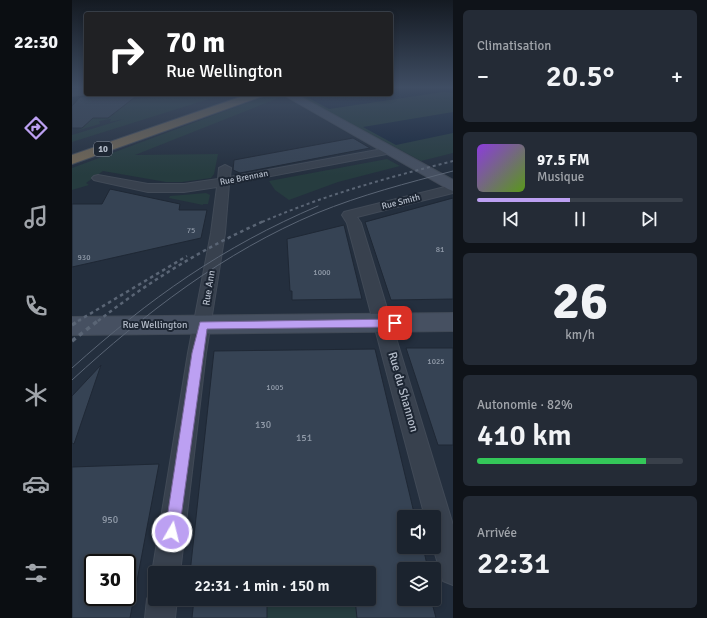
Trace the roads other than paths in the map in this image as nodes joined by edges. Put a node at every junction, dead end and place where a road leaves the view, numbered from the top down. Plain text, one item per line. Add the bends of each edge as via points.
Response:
1 (166, 117) edge
2 (195, 117) edge
3 (327, 117) edge
4 (72, 147) edge
5 (388, 151) junction
6 (72, 160) edge
7 (224, 175) junction
8 (98, 178) dead end
9 (453, 188) edge
10 (349, 215) joint
11 (453, 322) edge
12 (383, 323) junction
13 (203, 325) junction
14 (72, 326) edge
15 (167, 566) edge
16 (453, 571) edge
17 (161, 606) edge
18 (160, 618) edge

1 - 4 highway, 10
2 - 6 highway, 10
3 - 5 street
5 - 7 street, Rue Brennan
5 - 9 street
7 - 8 street, Rue Brennan via 184,188 158,188
7 - 13 street, Rue Ann via 218,233
9 - 10 street, Rue Smith
10 - 12 street, Rue du Shannon via 354,223
11 - 12 street, Rue Wellington
12 - 13 street, Rue Wellington
12 - 16 street, Rue du Shannon
13 - 14 street, Rue Wellington
13 - 15 street, Rue Ann
17 - 18 street

